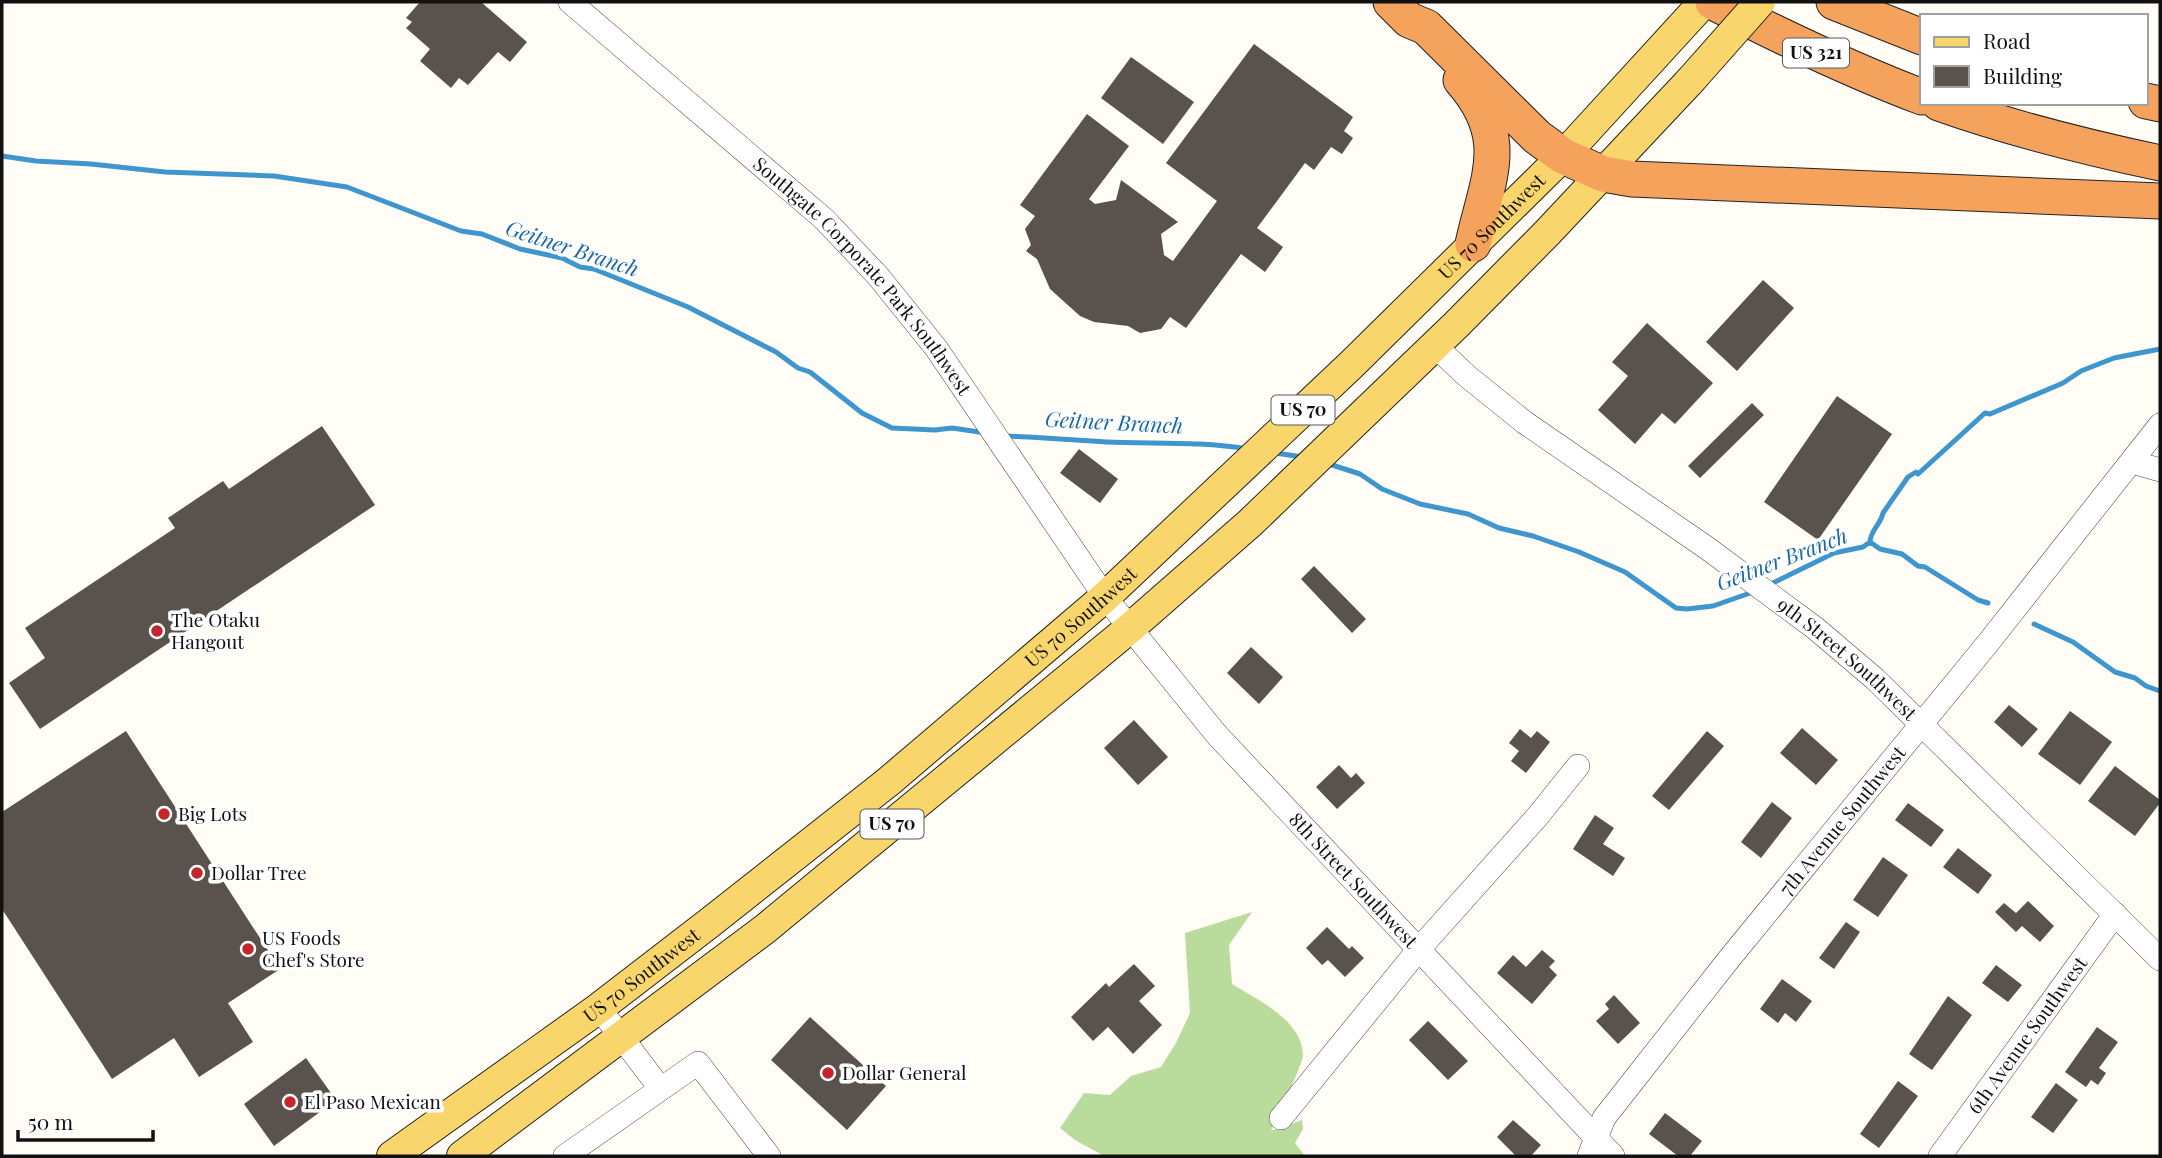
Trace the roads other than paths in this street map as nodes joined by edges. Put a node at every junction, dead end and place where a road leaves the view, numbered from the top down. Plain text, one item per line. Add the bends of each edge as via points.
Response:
1 (570, 2) edge
2 (1704, 2) edge
3 (1713, 2) edge
4 (1760, 2) edge
5 (1834, 2) edge
6 (1400, 11) edge
7 (1920, 36) edge
8 (1920, 96) edge
9 (1945, 105) edge
10 (1563, 156) junction
11 (2160, 163) edge
12 (1603, 174) junction
13 (2160, 201) edge
14 (1473, 244) junction
15 (1434, 346) junction
16 (2160, 425) edge
17 (2132, 462) junction
18 (2160, 470) edge
19 (1105, 597) junction
20 (1130, 628) junction
21 (1922, 724) junction
22 (1578, 766) dead end
23 (2116, 914) junction
24 (1419, 949) junction
25 (2160, 959) edge
26 (599, 1008) junction
27 (622, 1037) junction
28 (660, 1088) junction
29 (1281, 1118) dead end
30 (1592, 1147) edge
31 (392, 1156) edge
32 (462, 1156) edge
33 (565, 1156) edge
34 (769, 1156) edge
35 (1613, 1156) edge
36 (1940, 1156) edge

1 - 19 street, Southgate Corporate Park Southwest via 824,219 878,276 936,348
2 - 10 main road, US 70 Southwest / US 70
3 - 8 highway, US 321 via 1792,43
4 - 12 main road, US 70 Southwest / US 70, bridge
5 - 7 highway, US 321
6 - 10 highway via 1426,27
6 - 14 highway via 1467,87 1489,128 1492,170
9 - 11 highway via 2067,143
10 - 12 highway
10 - 14 main road, US 70 Southwest / US 70
12 - 13 highway via 1632,179
12 - 15 main road, US 70 Southwest / US 70
14 - 19 main road, US 70 Southwest / US 70
15 - 20 main road, US 70 Southwest / US 70 via 1250,523
15 - 21 street, 9th Street Southwest via 1524,422 1815,628
16 - 17 street, 7th Avenue Southwest
17 - 18 street
17 - 21 street, 7th Avenue Southwest
19 - 20 street, 8th Street Southwest
19 - 26 main road, US 70 Southwest / US 70 via 888,782
20 - 24 street, 8th Street Southwest via 1217,735
20 - 27 main road, US 70 Southwest / US 70 via 765,929
21 - 23 street, 9th Street Southwest
21 - 30 street, 7th Avenue Southwest via 1604,1118
22 - 24 street
23 - 25 street, 9th Street Southwest
23 - 36 street, 6th Avenue Southwest
24 - 29 street
24 - 30 street, 8th Street Southwest
26 - 27 street
26 - 31 main road, US 70 Southwest / US 70
27 - 28 street
27 - 32 main road, US 70 Southwest / US 70
28 - 33 street
28 - 34 street via 698,1063
30 - 35 street, 8th Street Southwest

